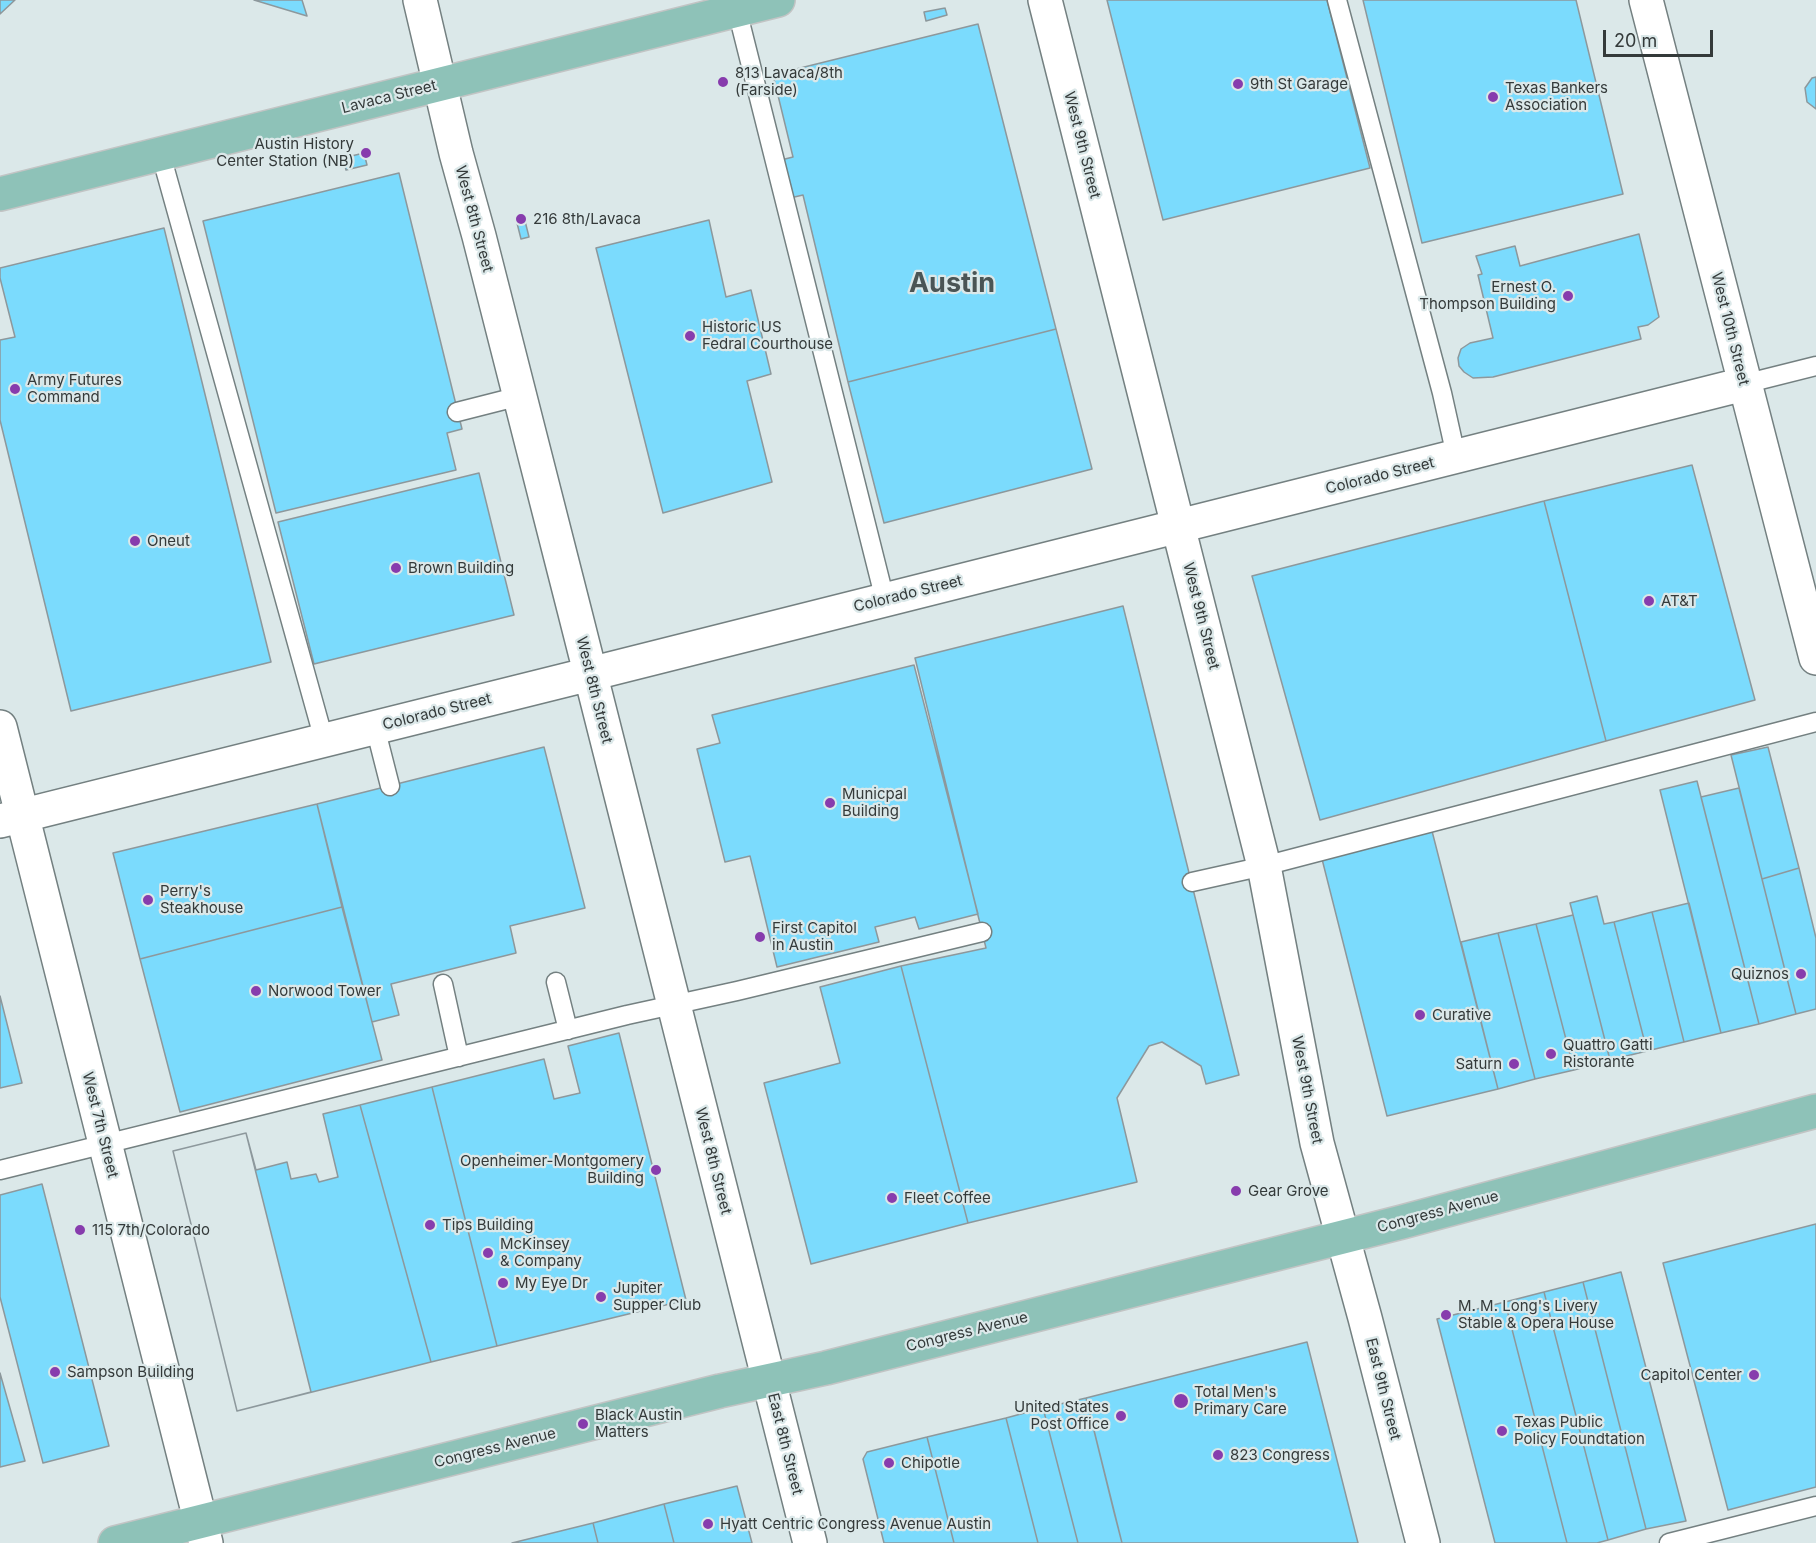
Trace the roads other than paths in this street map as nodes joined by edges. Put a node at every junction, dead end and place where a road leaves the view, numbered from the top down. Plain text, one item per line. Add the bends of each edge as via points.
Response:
1 (420, 0) edge
2 (778, 0) edge
3 (1045, 0) edge
4 (1337, 0) edge
5 (1646, 0) edge
6 (736, 5) edge
7 (441, 84) junction
8 (161, 154) junction
9 (0, 194) edge
10 (1816, 366) edge
11 (1744, 384) junction
12 (520, 396) junction
13 (457, 411) dead end
14 (1456, 456) junction
15 (1178, 527) junction
16 (885, 600) junction
17 (1816, 658) edge
18 (590, 674) junction
19 (1816, 722) edge
20 (0, 727) edge
21 (375, 727) junction
22 (324, 740) junction
23 (390, 786) dead end
24 (11, 818) edge
25 (1264, 866) junction
26 (1192, 882) dead end
27 (982, 932) dead end
28 (556, 982) dead end
29 (443, 984) dead end
30 (674, 1005) junction
31 (568, 1030) junction
32 (459, 1057) junction
33 (1816, 1111) edge
34 (104, 1143) junction
35 (0, 1170) edge
36 (1342, 1236) junction
37 (768, 1381) junction
38 (1816, 1506) edge
39 (204, 1532) edge
40 (116, 1543) edge
41 (810, 1543) edge
42 (1423, 1543) edge
43 (1669, 1543) edge

1 - 7 street, West 8th Street
2 - 6 main road, Lavaca Street
3 - 15 street, West 9th Street
4 - 14 lane
5 - 11 street, West 10th Street
6 - 7 main road, Lavaca Street
6 - 16 lane
7 - 8 main road, Lavaca Street
7 - 12 street, West 8th Street
8 - 9 main road, Lavaca Street
8 - 22 lane
10 - 11 lane, Colorado Street
11 - 14 street, Colorado Street
11 - 17 street, West 10th Street
12 - 13 lane
12 - 18 street, West 8th Street
14 - 15 street, Colorado Street
15 - 16 street, Colorado Street
15 - 25 street, West 9th Street
16 - 18 street, Colorado Street
18 - 21 street, Colorado Street
18 - 30 street, West 8th Street
19 - 25 lane
20 - 24 street, West 7th Street
21 - 22 street, Colorado Street
21 - 23 lane
22 - 24 street, Colorado Street
24 - 34 street, West 7th Street
25 - 26 lane
25 - 36 street, West 9th Street via 1317,1143
27 - 30 lane
28 - 31 lane
29 - 32 lane
30 - 31 lane
30 - 37 street, West 8th Street
31 - 32 lane
32 - 34 lane
33 - 36 main road, Congress Avenue
34 - 35 lane
34 - 39 street, West 7th Street
36 - 37 main road, Congress Avenue
36 - 42 street, East 9th Street
37 - 39 main road, Congress Avenue
37 - 41 street, East 8th Street
38 - 43 lane
39 - 40 main road, Congress Avenue

